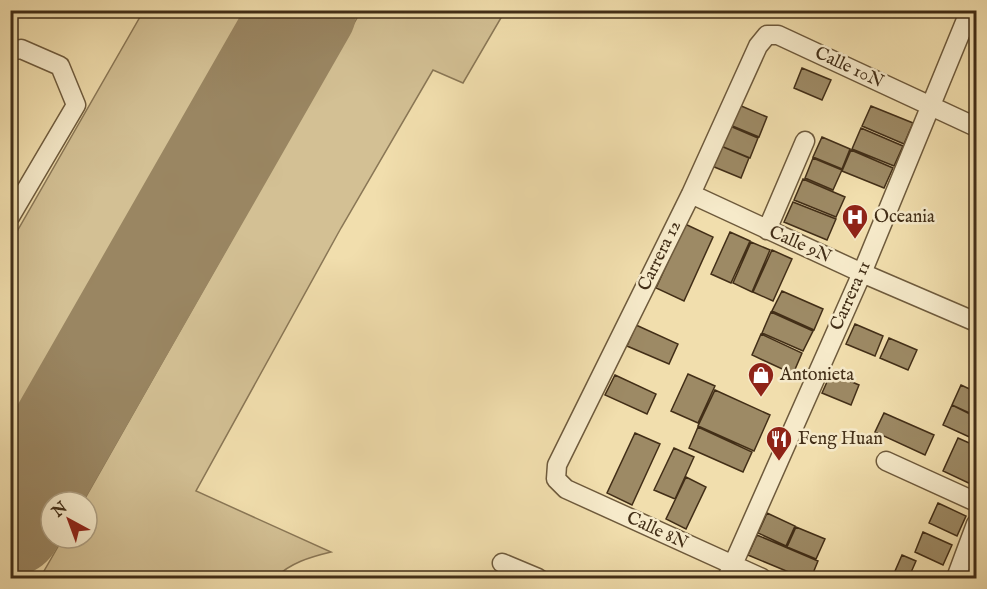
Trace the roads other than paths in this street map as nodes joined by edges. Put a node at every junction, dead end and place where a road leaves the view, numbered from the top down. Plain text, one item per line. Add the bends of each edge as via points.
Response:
1 (970, 10) edge
2 (767, 34) joint
3 (10, 51) edge
4 (930, 106) junction
5 (976, 127) edge
6 (805, 141) dead end
7 (691, 194) junction
8 (10, 217) edge
9 (767, 230) junction
10 (862, 273) junction
11 (976, 322) edge
12 (886, 461) dead end
13 (556, 479) joint
14 (976, 502) edge
15 (976, 524) edge
16 (502, 563) dead end
17 (729, 572) edge
18 (538, 579) edge
19 (762, 579) edge
20 (956, 579) edge

1 - 4 street, Carrera 11
2 - 4 street, Calle 10N via 778,34
2 - 7 street, Carrera 12
3 - 8 street via 21,49 60,66 76,105
4 - 5 street, Calle 10N
4 - 10 street, Carrera 11
6 - 9 street
7 - 9 street, Calle 9N
7 - 13 street, Carrera 12 via 557,465
9 - 10 street, Calle 9N
10 - 11 street, Calle 9N
10 - 17 street, Carrera 11
12 - 14 street
13 - 17 street, Calle 8N via 566,489
15 - 20 street
16 - 18 street
17 - 19 street, Calle 8N

